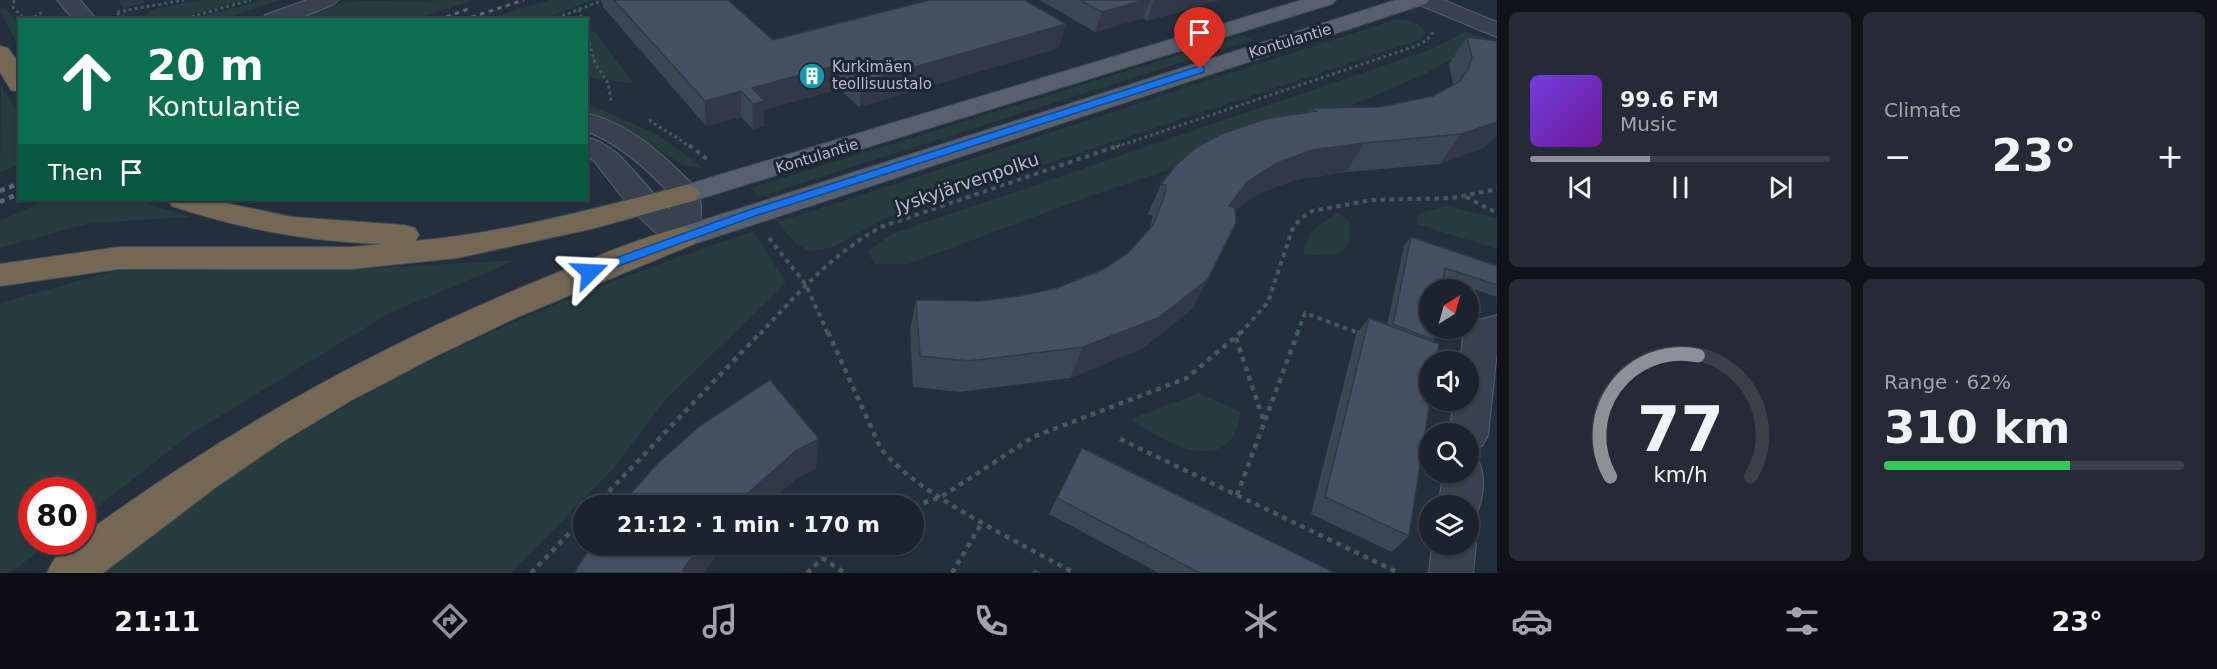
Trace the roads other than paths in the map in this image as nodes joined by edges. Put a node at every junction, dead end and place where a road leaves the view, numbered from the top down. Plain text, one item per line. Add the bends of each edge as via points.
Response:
1 (68, 0) edge
2 (327, 0) edge
3 (1325, 0) edge
4 (1418, 0) edge
5 (1424, 0) edge
6 (84, 18) edge
7 (278, 18) edge
8 (1497, 30) edge
9 (0, 53) edge
10 (18, 82) edge
11 (588, 122) edge
12 (588, 146) edge
13 (686, 194) junction
14 (185, 201) edge
15 (644, 204) junction
16 (532, 232) junction
17 (683, 237) junction
18 (0, 275) edge
19 (1497, 328) edge
20 (1470, 423) edge
21 (1453, 555) edge
22 (69, 573) edge
23 (1451, 573) edge

1 - 6 street
2 - 7 street
3 - 13 main road, Kontulantie
4 - 17 main road, Kontulantie
5 - 8 street
9 - 10 highway
11 - 13 street via 630,141
12 - 15 street via 617,168
13 - 15 highway
13 - 17 street
14 - 16 highway via 233,217 332,234 441,236
15 - 16 highway
15 - 17 street
16 - 18 highway via 458,248 351,258 119,258
17 - 22 highway via 550,287 338,390 169,499
19 - 20 street via 1484,331 1481,338
21 - 23 street

